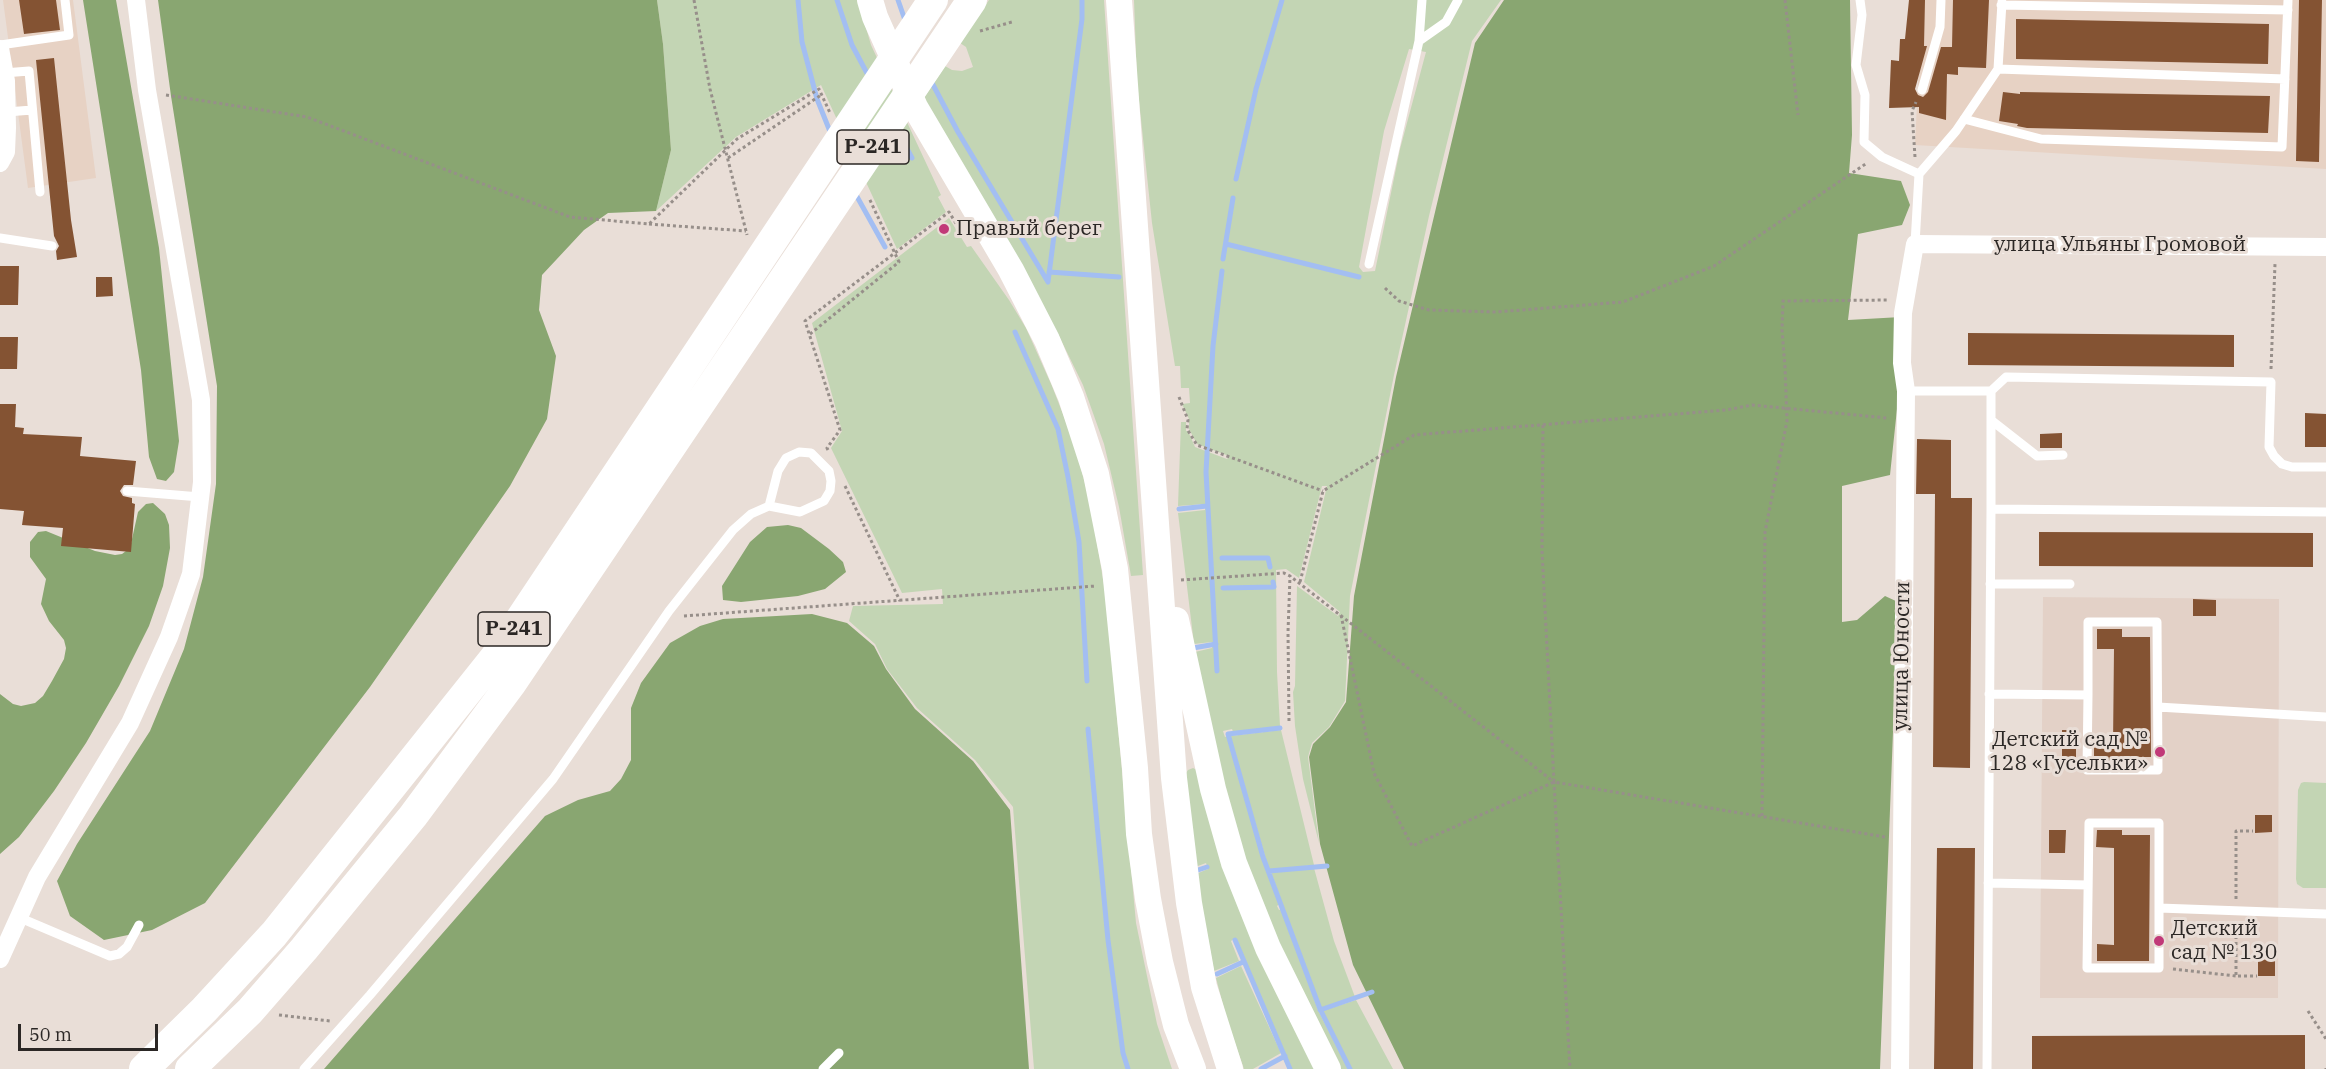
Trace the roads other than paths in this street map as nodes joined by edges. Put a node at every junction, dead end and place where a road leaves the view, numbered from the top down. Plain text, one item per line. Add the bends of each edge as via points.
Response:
1 (65, 0) edge
2 (136, 0) edge
3 (870, 0) edge
4 (972, 0) edge
5 (1119, 0) edge
6 (1422, 0) edge
7 (1458, 0) edge
8 (1860, 0) edge
9 (1941, 0) edge
10 (2001, 3) edge
11 (2288, 5) edge
12 (927, 9) edge
13 (1419, 41) junction
14 (0, 47) edge
15 (1998, 69) junction
16 (3, 77) edge
17 (2285, 79) junction
18 (1922, 90) dead end
19 (32, 110) junction
20 (7, 112) junction
21 (1964, 119) junction
22 (0, 163) edge
23 (1919, 174) junction
24 (40, 192) dead end
25 (0, 238) edge
26 (1915, 243) junction
27 (52, 246) dead end
28 (2326, 247) edge
29 (1369, 264) dead end
30 (1906, 391) junction
31 (1991, 391) junction
32 (1991, 420) junction
33 (2062, 455) dead end
34 (2326, 467) edge
35 (127, 491) dead end
36 (200, 497) junction
37 (769, 506) junction
38 (1991, 509) junction
39 (2326, 512) edge
40 (1157, 527) junction
41 (1990, 584) junction
42 (2070, 584) dead end
43 (1989, 694) junction
44 (2088, 695) junction
45 (2158, 707) junction
46 (2326, 717) edge
47 (1988, 883) junction
48 (2088, 885) junction
49 (2159, 908) junction
50 (2326, 914) edge
51 (18, 917) junction
52 (139, 925) dead end
53 (4, 937) edge
54 (0, 959) edge
55 (840, 1053) dead end
56 (144, 1069) edge
57 (190, 1069) edge
58 (304, 1069) edge
59 (823, 1069) edge
60 (1193, 1069) edge
61 (1230, 1069) edge
62 (1328, 1069) edge
63 (1900, 1069) edge
64 (1987, 1069) edge

1 - 14 lane via 69,35
2 - 36 street via 147,90 201,399
3 - 60 main road via 915,107 1011,270 1047,340 1096,474 1115,569 1148,898 1176,1025
4 - 57 highway, Р-241 via 512,684 413,816 304,949 250,1011
5 - 40 main road
6 - 13 lane
7 - 13 lane via 1446,22
8 - 23 lane via 1856,65 1865,95 1864,142 1882,157
9 - 18 lane via 1940,27
10 - 11 lane
10 - 15 lane
11 - 17 lane
12 - 56 highway, Р-241 via 495,657 274,934
13 - 29 lane
14 - 16 street
15 - 17 lane
15 - 21 lane
16 - 19 lane via 29,70
16 - 20 street
17 - 21 lane via 2282,147 2041,139
19 - 20 lane
19 - 24 lane
20 - 22 street via 6,152
21 - 23 lane
23 - 26 lane
25 - 27 lane
26 - 28 street, улица Ульяны Громовой
26 - 30 street, улица Юности via 1902,363
30 - 31 lane
30 - 63 street, улица Юности
31 - 32 lane
31 - 34 lane via 2006,377 2271,382 2269,447 2274,456 2282,464
32 - 33 lane via 2037,456
32 - 38 lane
35 - 36 lane
36 - 51 street via 191,574 169,637 130,723 37,877
37 - 37 lane via 800,512 824,501 830,491 829,471 811,453 799,452 786,458 777,471
37 - 58 lane via 751,514 713,553 553,778
38 - 39 lane
38 - 41 lane
40 - 61 main road via 1174,778 1189,903 1204,987
40 - 62 main road via 1212,789 1234,863 1268,948
41 - 42 lane
41 - 43 lane
43 - 44 lane
43 - 47 lane
44 - 45 lane via 2087,770 2158,770
44 - 45 lane via 2088,622 2157,622
45 - 46 lane
47 - 48 lane
47 - 64 lane
48 - 49 lane via 2087,968 2159,968
48 - 49 lane via 2088,823 2159,823
49 - 50 lane
51 - 52 lane via 111,956 127,947
51 - 53 street
53 - 54 street
55 - 59 lane

